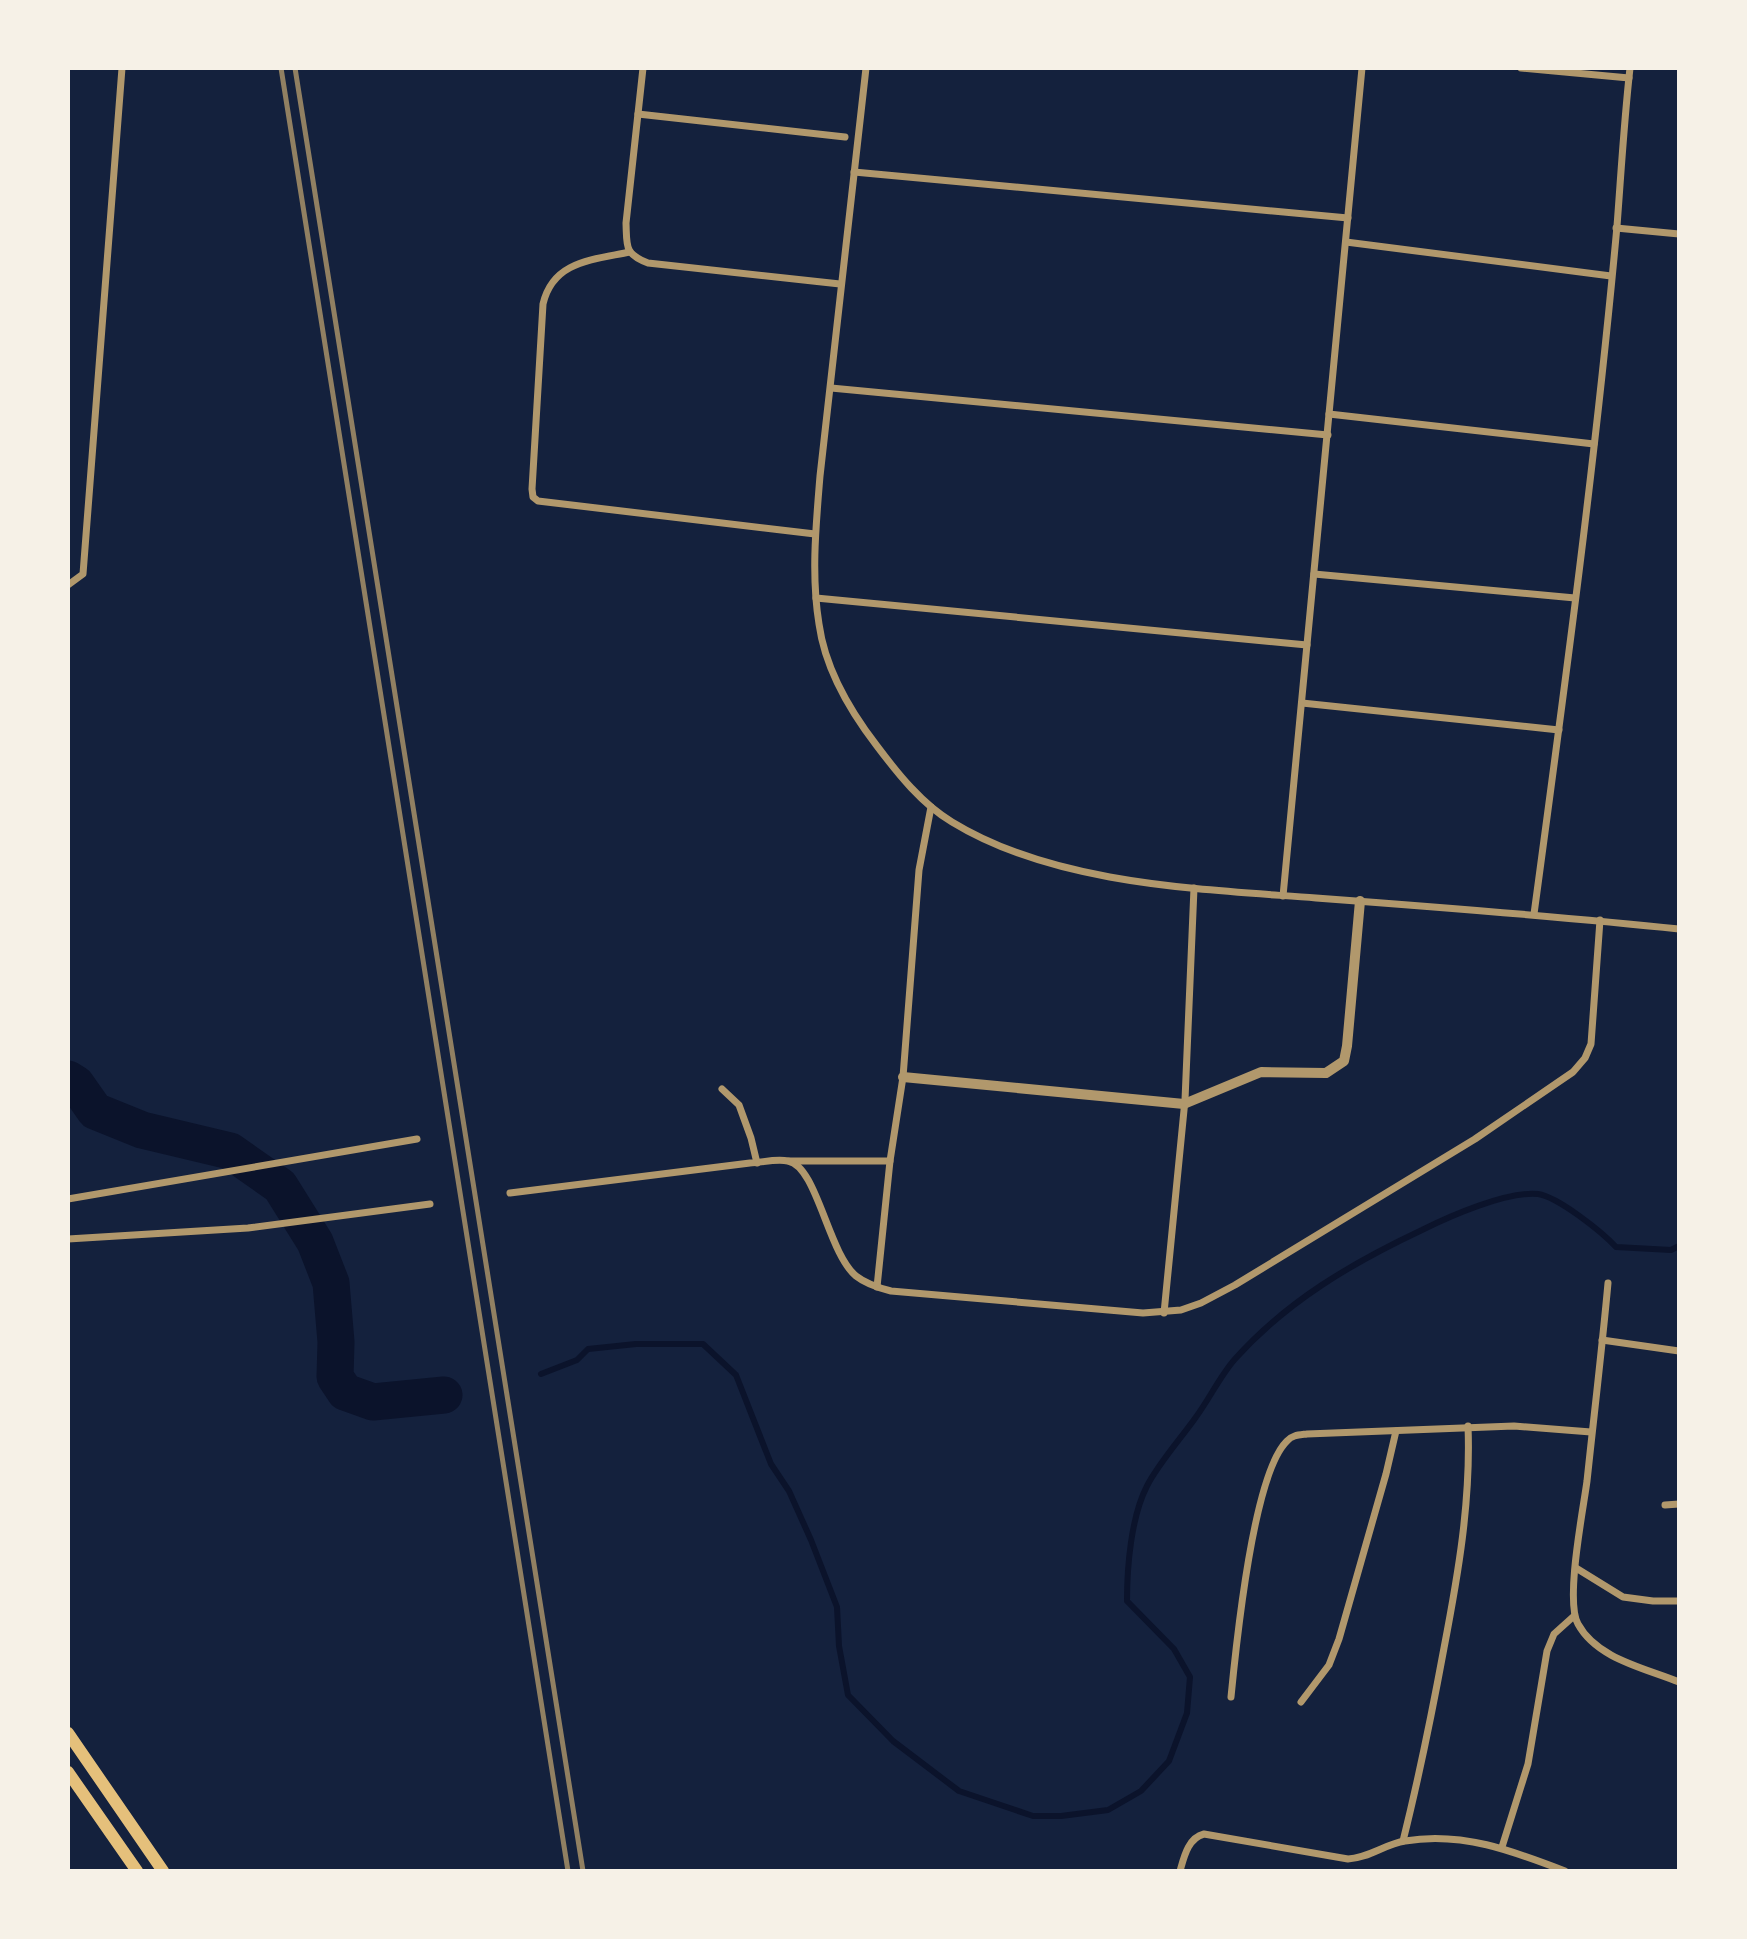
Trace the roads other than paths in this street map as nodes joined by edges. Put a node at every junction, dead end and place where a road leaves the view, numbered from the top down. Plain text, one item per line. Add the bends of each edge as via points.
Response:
1 (122, 68) edge
2 (643, 68) edge
3 (866, 68) edge
4 (1362, 68) edge
5 (1521, 68) edge
6 (1630, 68) edge
7 (1629, 78) junction
8 (638, 114) junction
9 (845, 137) dead end
10 (854, 172) junction
11 (1348, 218) junction
12 (1616, 228) junction
13 (1679, 234) edge
14 (1346, 242) junction
15 (629, 252) junction
16 (1611, 276) junction
17 (840, 284) junction
18 (831, 387) junction
19 (1329, 414) junction
20 (1328, 435) junction
21 (1594, 444) junction
22 (815, 534) junction
23 (1314, 574) junction
24 (68, 585) edge
25 (816, 598) junction
26 (1575, 598) junction
27 (1307, 645) junction
28 (1302, 703) junction
29 (1559, 730) junction
30 (931, 807) junction
31 (1194, 888) junction
32 (1283, 895) junction
33 (1360, 901) junction
34 (1534, 914) junction
35 (1600, 920) junction
36 (1679, 929) edge
37 (903, 1077) junction
38 (722, 1089) dead end
39 (1184, 1104) junction
40 (417, 1139) dead end
41 (789, 1161) junction
42 (890, 1161) junction
43 (757, 1163) junction
44 (510, 1193) dead end
45 (68, 1199) edge
46 (430, 1204) dead end
47 (68, 1240) edge
48 (1608, 1283) dead end
49 (877, 1287) junction
50 (1164, 1312) junction
51 (1602, 1340) junction
52 (1679, 1351) edge
53 (1468, 1426) junction
54 (1396, 1431) junction
55 (1591, 1432) junction
56 (1665, 1504) dead end
57 (1679, 1504) edge
58 (1576, 1568) junction
59 (1679, 1601) edge
60 (1574, 1616) junction
61 (1679, 1682) edge
62 (1231, 1696) dead end
63 (1301, 1702) dead end
64 (68, 1733) edge
65 (68, 1772) edge
66 (1403, 1841) junction
67 (1502, 1847) junction
68 (1561, 1870) edge
69 (137, 1871) edge
70 (163, 1871) edge
71 (1180, 1871) edge

1 - 24 street via 83,574
2 - 8 street
3 - 10 street
4 - 11 street
5 - 7 street
6 - 7 street
7 - 12 street
8 - 9 street
8 - 15 street via 626,223
10 - 11 street
10 - 17 street
11 - 14 street
12 - 13 street
12 - 16 street
14 - 16 street
14 - 19 street
15 - 17 street via 648,263
15 - 22 street via 566,269 547,290 533,498
16 - 21 street
17 - 18 street
18 - 20 street
18 - 22 street
19 - 20 street
19 - 21 street
20 - 23 street
21 - 26 street
22 - 25 street
23 - 26 street
23 - 27 street
25 - 27 street
25 - 30 street via 827,658 842,691 863,728
26 - 29 street
27 - 28 street
28 - 29 street
28 - 32 street
29 - 34 street
30 - 31 street via 986,840 1078,871
30 - 37 street via 919,870
31 - 32 street
31 - 39 street
32 - 33 street
33 - 34 street
33 - 39 street via 1344,1061 1326,1073 1261,1072
34 - 35 street
35 - 36 street
35 - 50 street via 1591,1044 1573,1072 1475,1139 1235,1285 1202,1303
37 - 39 street
37 - 42 street
38 - 43 street via 739,1105
39 - 50 street
40 - 45 street
41 - 42 street
41 - 43 street
41 - 49 street via 810,1181 848,1267
42 - 49 street
43 - 44 street
46 - 47 street via 248,1228
48 - 51 street
49 - 50 street via 1118,1312
51 - 52 street
51 - 55 street
53 - 54 street
53 - 55 street
53 - 66 street via 1469,1479 1453,1599
54 - 62 street via 1296,1435 1282,1447 1256,1518
54 - 63 street via 1339,1639 1329,1665
55 - 58 street
56 - 57 street
58 - 59 street via 1623,1597
58 - 60 street
60 - 61 street via 1600,1647 1629,1664
60 - 67 street via 1554,1634 1547,1651 1528,1764
64 - 70 main road
65 - 69 main road
66 - 67 street via 1442,1839
66 - 71 street via 1367,1856 1348,1858 1204,1834 1190,1843
67 - 68 street

